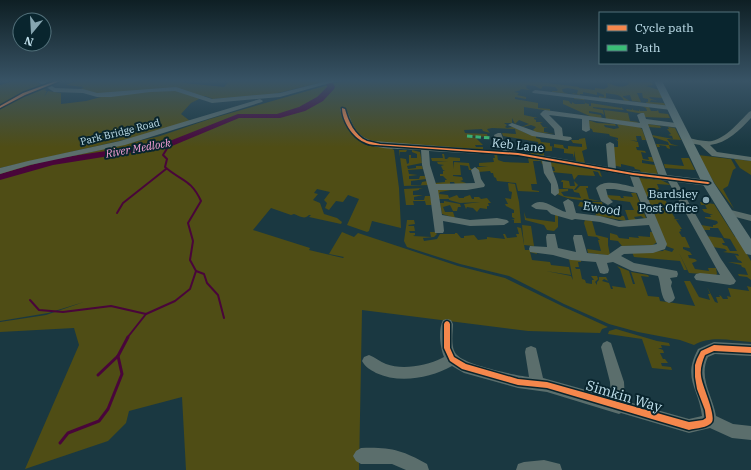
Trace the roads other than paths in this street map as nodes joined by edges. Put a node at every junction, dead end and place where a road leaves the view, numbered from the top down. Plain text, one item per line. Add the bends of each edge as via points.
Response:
1 (252, 103) edge
2 (628, 103) edge
3 (669, 103) edge
4 (671, 108) junction
5 (343, 109) dead end
6 (751, 113) edge
7 (585, 117) junction
8 (643, 121) junction
9 (512, 125) dead end
10 (680, 126) junction
11 (586, 130) dead end
12 (500, 136) dead end
13 (559, 137) junction
14 (568, 138) dead end
15 (687, 140) junction
16 (703, 143) junction
17 (610, 144) dead end
18 (425, 149) junction
19 (509, 150) junction
20 (546, 158) junction
21 (751, 159) edge
22 (612, 170) junction
23 (0, 171) edge
24 (474, 174) dead end
25 (633, 174) junction
26 (668, 178) junction
27 (708, 183) junction
28 (432, 187) junction
29 (639, 191) junction
30 (555, 194) dead end
31 (568, 202) dead end
32 (608, 202) dead end
33 (536, 206) dead end
34 (727, 212) junction
35 (572, 216) junction
36 (438, 218) junction
37 (751, 218) edge
38 (498, 219) dead end
39 (652, 221) junction
40 (439, 231) dead end
41 (550, 237) dead end
42 (578, 238) dead end
43 (534, 249) dead end
44 (751, 250) edge
45 (553, 251) junction
46 (582, 256) junction
47 (614, 257) junction
48 (600, 258) junction
49 (604, 270) dead end
50 (700, 277) dead end
51 (669, 298) dead end
52 (450, 332) dead end
53 (607, 347) dead end
54 (751, 350) edge
55 (530, 358) dead end
56 (452, 359) junction
57 (375, 367) dead end
58 (537, 383) junction
59 (619, 407) junction
60 (709, 420) junction
61 (751, 433) edge
62 (361, 456) dead end
63 (421, 470) edge
64 (524, 470) edge
65 (554, 470) edge

1 - 23 street, Park Bridge Road via 163,132
2 - 4 street
3 - 4 highway
4 - 10 highway
5 - 18 street, Keb Lane via 345,120 364,141 380,146
6 - 16 street via 731,132 713,143
7 - 8 street
7 - 11 street
7 - 13 street via 544,113 547,120 558,128
8 - 10 street
8 - 26 street
9 - 13 street via 529,129 534,134
10 - 15 highway
12 - 19 street via 501,145
13 - 14 street
15 - 16 street
15 - 27 highway
16 - 21 street via 715,154
17 - 22 street
18 - 19 street, Keb Lane
18 - 28 street
19 - 20 street, Keb Lane
20 - 22 street, Keb Lane
20 - 30 street via 548,173 555,184
22 - 25 street, Keb Lane
24 - 28 street via 485,188
25 - 26 street, Keb Lane
25 - 29 street
26 - 27 street, Keb Lane
26 - 50 street via 730,281
27 - 34 highway
28 - 36 street
29 - 32 street via 612,186 602,187 601,194
29 - 39 street
31 - 35 street, Ewood
33 - 35 street, Ewood via 550,207 554,212
34 - 37 street
34 - 44 highway
35 - 39 street, Ewood via 600,218 622,225
36 - 38 street via 473,224
36 - 40 street
39 - 47 street via 661,246 653,249 621,250
41 - 45 street
42 - 46 street
43 - 45 street
45 - 46 street
46 - 48 street
47 - 48 street
47 - 51 street via 632,267 668,274 665,286
48 - 49 street
52 - 56 street via 447,348
53 - 59 street via 617,382
54 - 60 street via 714,348 702,353 697,373 709,411
55 - 58 street
56 - 57 street via 438,367 415,373 404,374
56 - 58 street, Simkin Way via 464,367 490,375 518,382
58 - 59 street, Simkin Way
59 - 60 street, Simkin Way via 689,426
60 - 61 street via 732,431
62 - 63 street via 391,455 402,458
64 - 65 street

